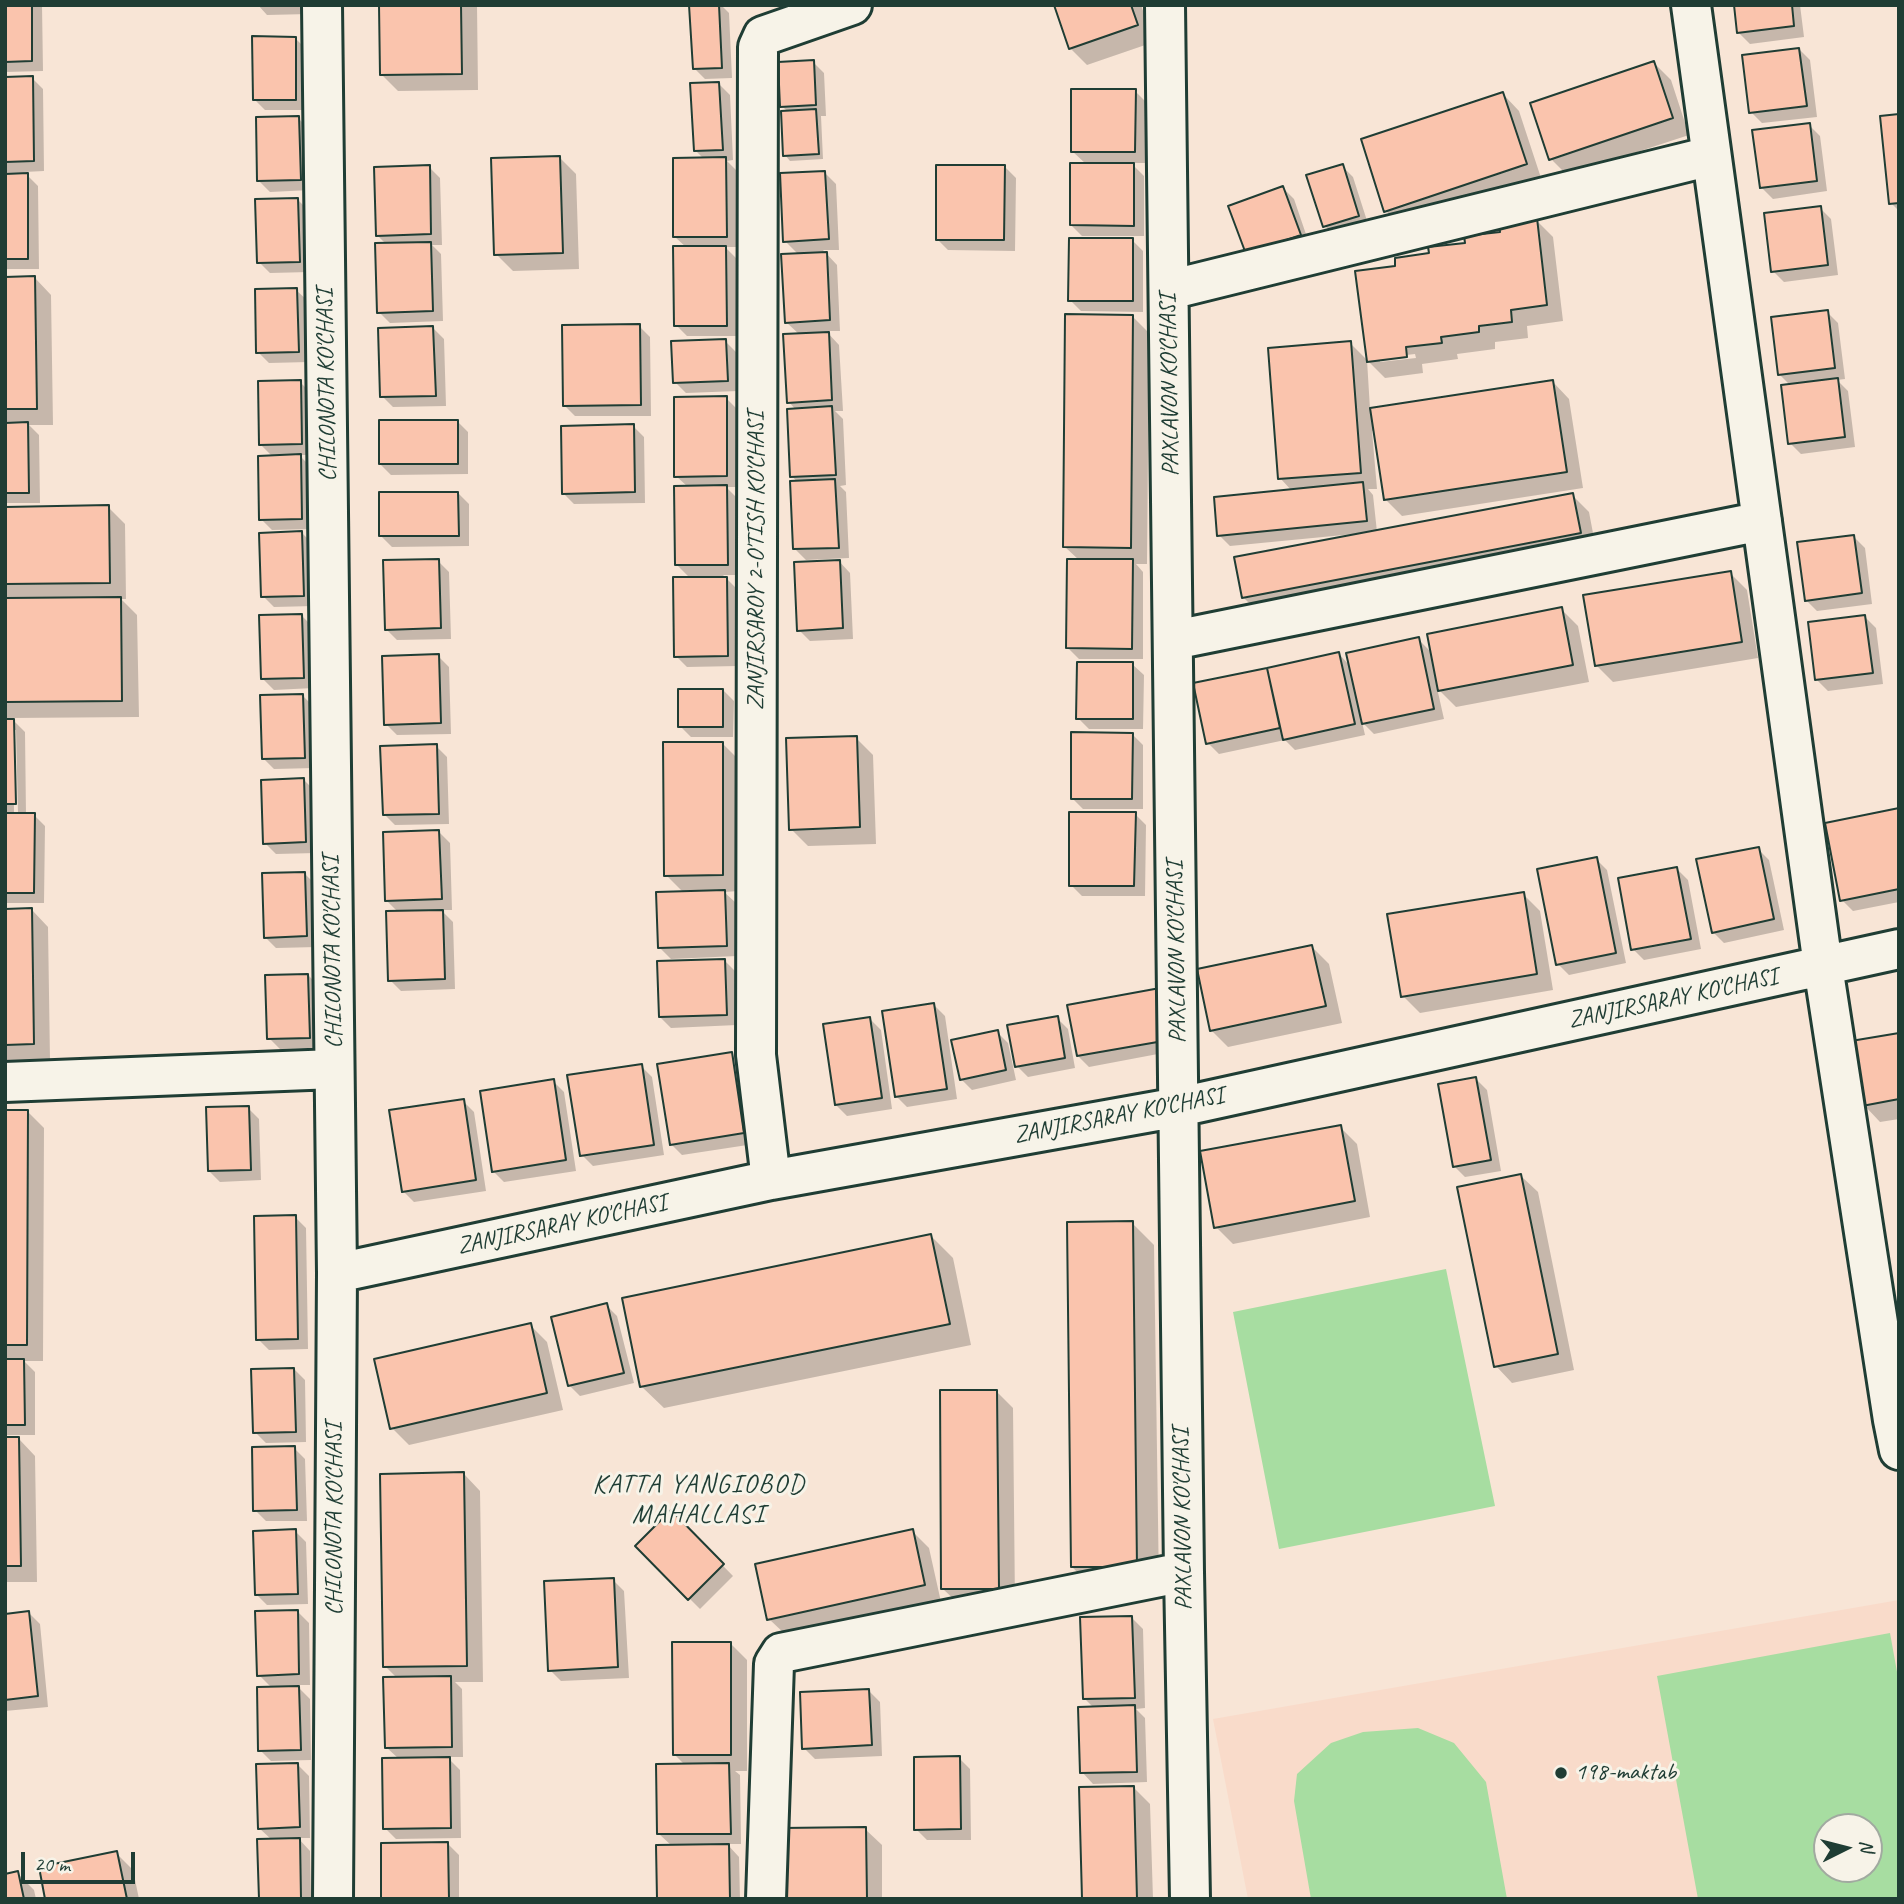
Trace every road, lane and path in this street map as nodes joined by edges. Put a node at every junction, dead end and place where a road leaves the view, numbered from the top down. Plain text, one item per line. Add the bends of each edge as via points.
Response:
1 (322, 5) edge
2 (852, 5) edge
3 (1166, 5) edge
4 (1691, 5) edge
5 (1711, 156) junction
6 (1169, 290) junction
7 (1762, 521) junction
8 (1174, 640) junction
9 (1899, 949) edge
10 (1823, 966) junction
11 (334, 1069) junction
12 (5, 1082) edge
13 (1179, 1107) junction
14 (771, 1180) junction
15 (337, 1273) junction
16 (1897, 1429) edge
17 (1184, 1572) junction
18 (333, 1899) edge
19 (766, 1899) edge
20 (1190, 1899) edge

1 - 11 street, CHILONOTA KO'CHASI
2 - 14 street, ZANJIRSAROY 2-O'TISH KO'CHASI via 763,36 758,47 756,1055
3 - 6 street, PAXLAVON KO'CHASI
4 - 5 street
5 - 6 street
5 - 7 street
6 - 8 street, PAXLAVON KO'CHASI
7 - 8 street
7 - 10 street
8 - 13 street, PAXLAVON KO'CHASI
9 - 10 street, ZANJIRSARAY KO'CHASI
10 - 13 street, ZANJIRSARAY KO'CHASI
10 - 16 street
11 - 12 street
11 - 15 street, CHILONOTA KO'CHASI
13 - 14 street, ZANJIRSARAY KO'CHASI
13 - 17 street, PAXLAVON KO'CHASI
14 - 15 street, ZANJIRSARAY KO'CHASI
15 - 18 street, CHILONOTA KO'CHASI
17 - 19 street via 782,1653 774,1664
17 - 20 street, PAXLAVON KO'CHASI

